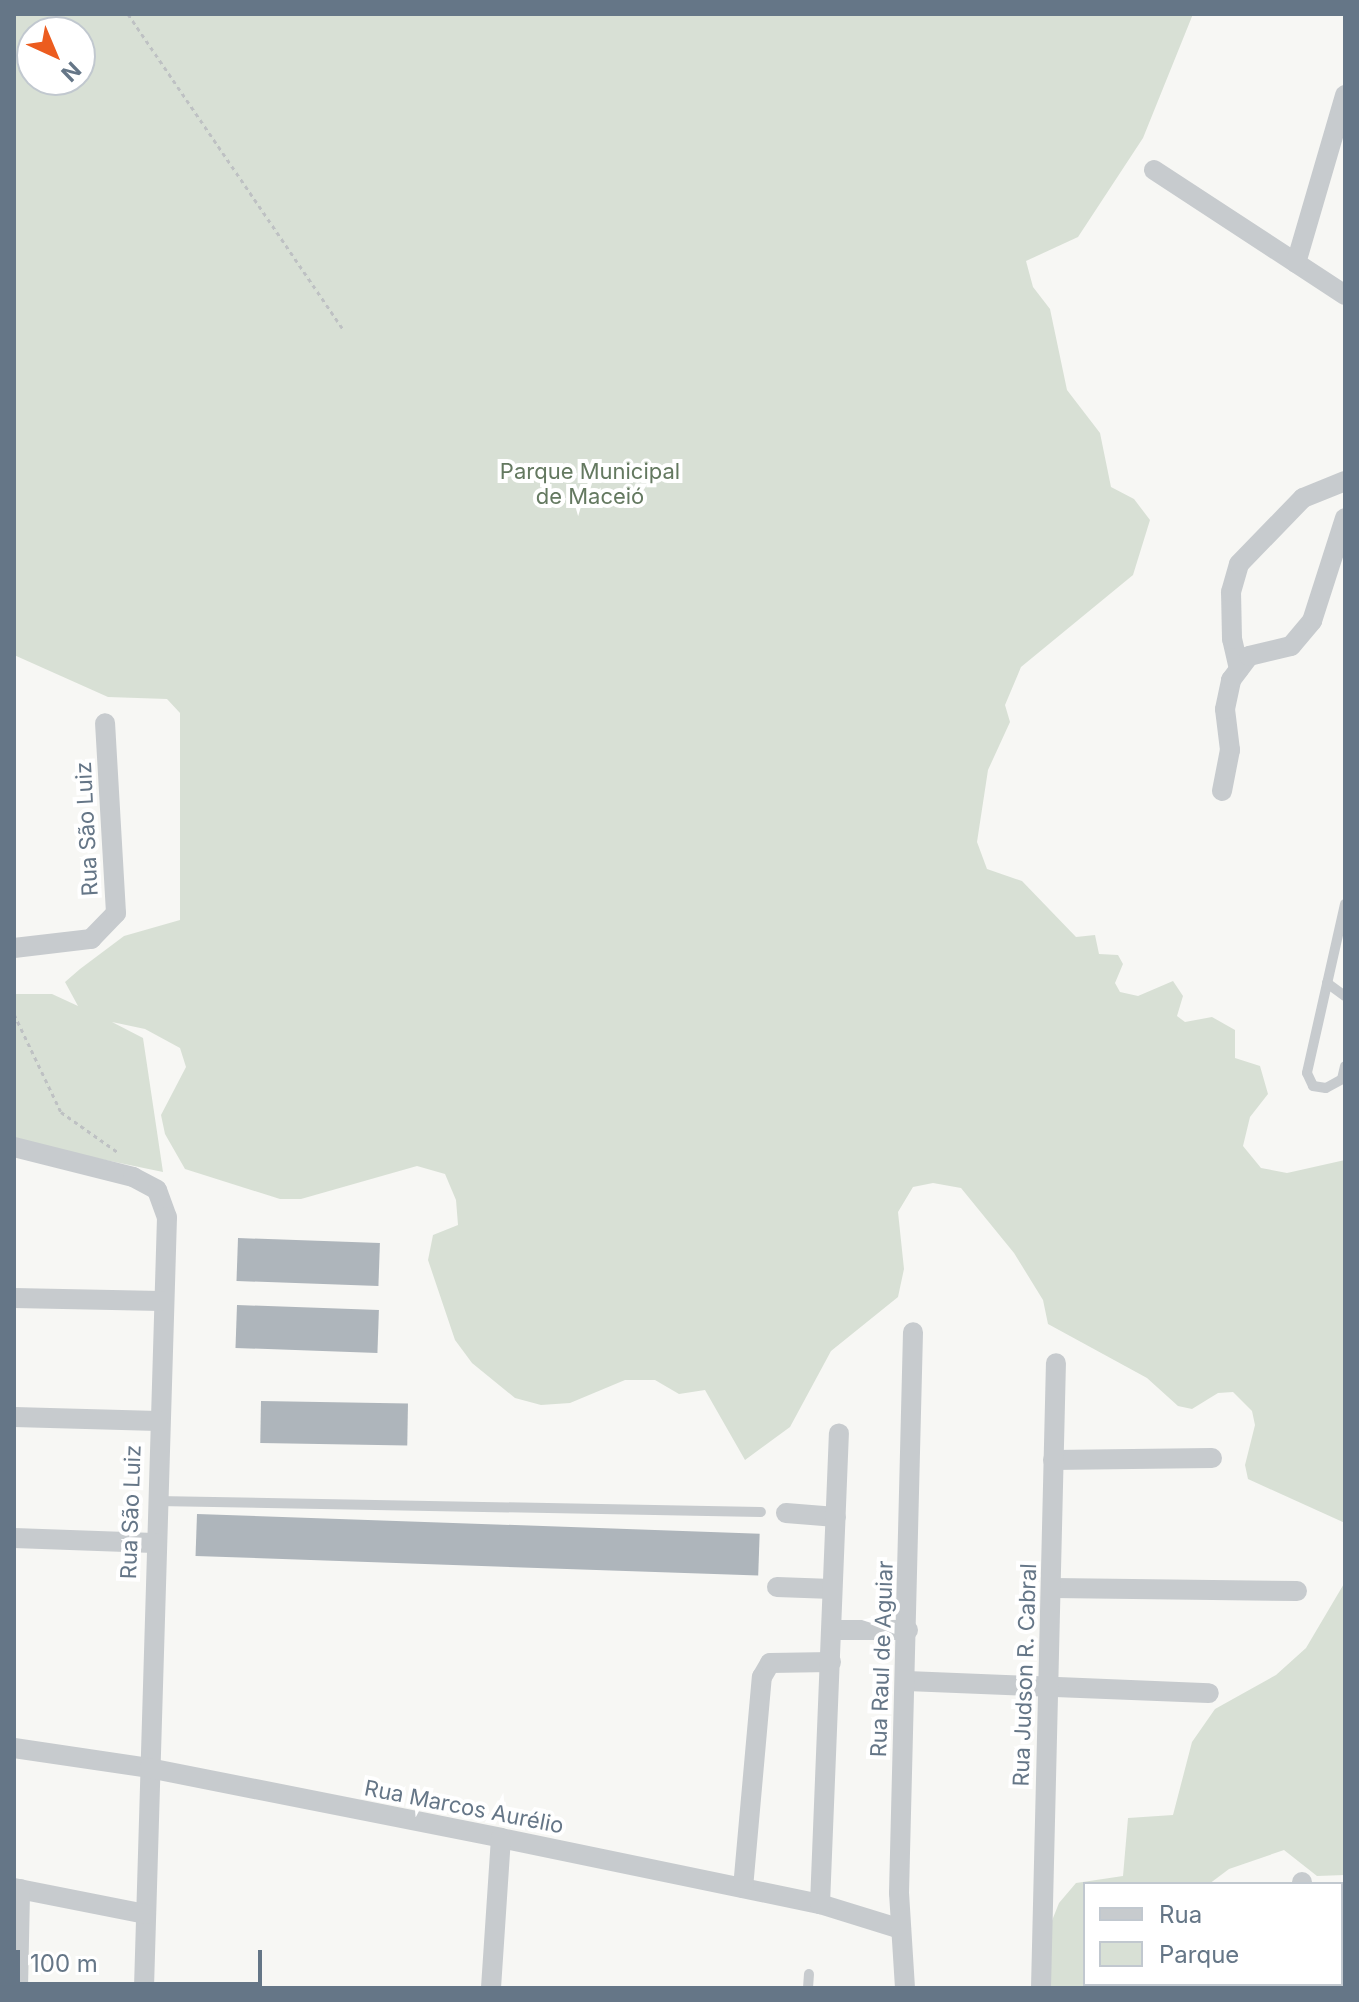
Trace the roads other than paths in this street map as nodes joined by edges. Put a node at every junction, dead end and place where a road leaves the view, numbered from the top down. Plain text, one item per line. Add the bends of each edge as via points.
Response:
1 (1345, 95) edge
2 (1154, 170) dead end
3 (1296, 263) junction
4 (1345, 295) edge
5 (1345, 481) edge
6 (1345, 518) edge
7 (1239, 669) junction
8 (105, 723) dead end
9 (1222, 791) dead end
10 (1345, 904) edge
11 (14, 948) edge
12 (1327, 983) junction
13 (1345, 996) edge
14 (1345, 1066) edge
15 (14, 1147) edge
16 (14, 1298) edge
17 (161, 1301) junction
18 (913, 1332) dead end
19 (1056, 1363) dead end
20 (14, 1417) edge
21 (158, 1421) junction
22 (839, 1433) dead end
23 (1212, 1458) dead end
24 (1053, 1460) junction
25 (155, 1501) junction
26 (761, 1512) dead end
27 (786, 1513) dead end
28 (836, 1517) junction
29 (14, 1538) edge
30 (154, 1543) junction
31 (777, 1587) dead end
32 (1053, 1588) junction
33 (832, 1589) junction
34 (1297, 1591) dead end
35 (834, 1630) junction
36 (908, 1630) junction
37 (831, 1662) junction
38 (907, 1681) junction
39 (1047, 1683) junction
40 (1209, 1693) dead end
41 (14, 1748) edge
42 (149, 1768) junction
43 (501, 1838) junction
44 (743, 1888) junction
45 (17, 1889) edge
46 (820, 1904) junction
47 (145, 1914) junction
48 (901, 1929) junction
49 (809, 1974) dead end
50 (18, 1988) edge
51 (144, 1988) edge
52 (491, 1988) edge
53 (808, 1988) edge
54 (905, 1988) edge
55 (1041, 1988) edge

1 - 3 street
2 - 3 street
3 - 4 street
5 - 7 street via 1303,498 1239,564 1231,592
6 - 7 street via 1312,621 1291,646 1249,656
7 - 9 street via 1225,709 1230,750
8 - 11 street, Rua São Luiz via 116,913 91,939
10 - 12 lane
12 - 13 lane
12 - 14 lane via 1307,1073 1313,1086 1326,1088 1342,1079
15 - 17 street, Rua São Luiz via 133,1177 157,1190 167,1217
16 - 17 street
17 - 21 street, Rua São Luiz
18 - 36 street, Rua Raul de Aguiar
19 - 24 street, Rua Judson R. Cabral
20 - 21 street
21 - 25 street, Rua São Luiz
22 - 28 street
23 - 24 street
24 - 32 street, Rua Judson R. Cabral
25 - 26 lane
25 - 30 street, Rua São Luiz
27 - 28 street
28 - 33 street
29 - 30 street
30 - 42 street, Rua São Luiz
31 - 33 street
32 - 34 street
32 - 39 street, Rua Judson R. Cabral
33 - 35 street
35 - 36 street
35 - 37 street
36 - 38 street, Rua Raul de Aguiar
37 - 44 street via 770,1663 762,1677
37 - 46 street
38 - 39 street
38 - 48 street, Rua Raul de Aguiar
39 - 40 street
39 - 55 street, Rua Judson R. Cabral
41 - 42 street, Rua Marcos Aurélio
42 - 43 street, Rua Marcos Aurélio
42 - 47 street, Rua São Luiz
43 - 44 street, Rua Marcos Aurélio
43 - 52 street
44 - 46 street, Rua Marcos Aurélio
45 - 47 street
45 - 50 street
46 - 48 street, Rua Marcos Aurélio
47 - 51 street, Rua São Luiz
48 - 54 street, Rua Raul de Aguiar
49 - 53 lane

